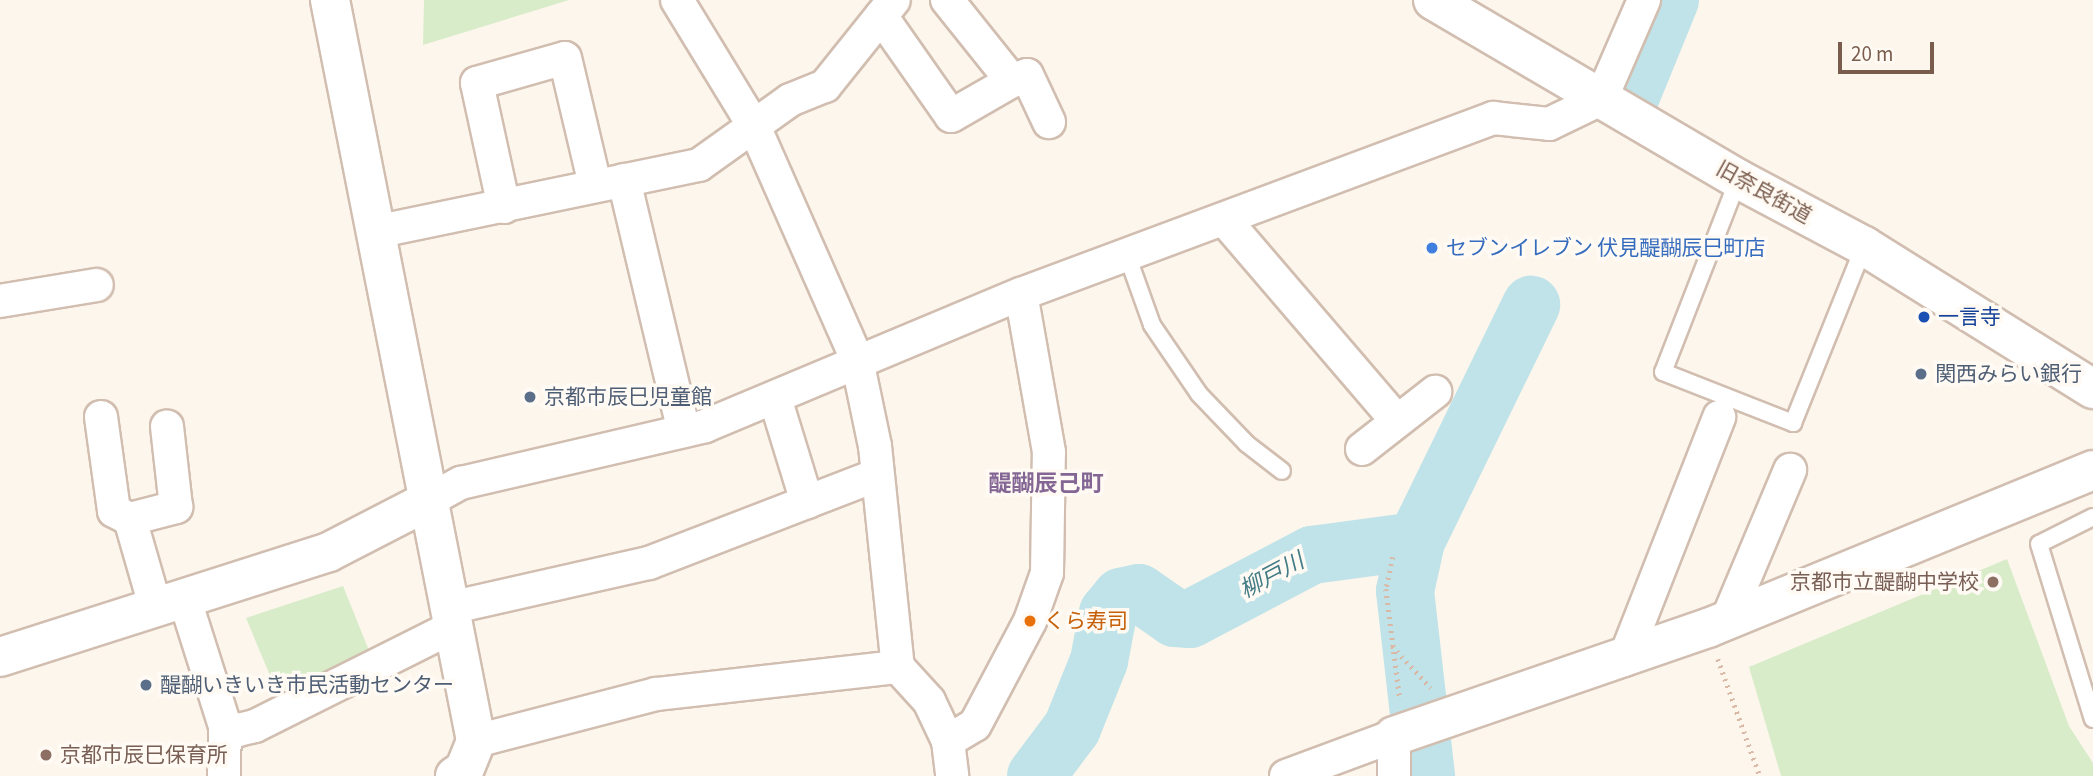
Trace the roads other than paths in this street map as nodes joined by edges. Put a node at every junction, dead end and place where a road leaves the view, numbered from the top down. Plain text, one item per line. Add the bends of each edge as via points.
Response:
1 (330, 0) edge
2 (677, 0) edge
3 (947, 0) edge
4 (1433, 0) edge
5 (1644, 0) edge
6 (888, 8) edge
7 (1012, 82) junction
8 (1601, 99) junction
9 (1049, 122) dead end
10 (754, 126) junction
11 (1738, 178) junction
12 (610, 182) junction
13 (504, 207) junction
14 (1224, 219) junction
15 (375, 232) junction
16 (1864, 246) junction
17 (1127, 255) junction
18 (97, 285) dead end
19 (1021, 294) junction
20 (0, 301) edge
21 (858, 360) junction
22 (2093, 388) edge
23 (1435, 392) dead end
24 (775, 398) junction
25 (101, 417) dead end
26 (1719, 417) dead end
27 (1397, 421) junction
28 (167, 427) dead end
29 (684, 430) junction
30 (1362, 449) dead end
31 (1790, 470) dead end
32 (2093, 470) edge
33 (1282, 471) dead end
34 (877, 475) junction
35 (428, 501) junction
36 (807, 502) junction
37 (2093, 517) edge
38 (130, 519) junction
39 (171, 604) junction
40 (451, 617) junction
41 (1718, 624) junction
42 (0, 657) edge
43 (1624, 660) junction
44 (898, 667) junction
45 (2093, 719) edge
46 (1417, 723) junction
47 (225, 726) junction
48 (477, 741) junction
49 (948, 741) junction
50 (224, 776) edge
51 (455, 776) edge
52 (952, 776) edge
53 (1286, 776) edge
54 (1394, 776) edge

1 - 15 street
2 - 10 street
3 - 7 street
4 - 8 street, 旧奈良街道
5 - 8 street
6 - 7 street via 951,116
6 - 10 street via 825,86 790,100
7 - 9 street via 1027,75
8 - 11 street, 旧奈良街道
8 - 14 street via 1549,124 1493,118
10 - 12 street via 699,165
10 - 21 street
11 - 16 street, 旧奈良街道
11 - 16 lane via 1663,372 1793,423
12 - 13 street
12 - 13 street via 565,58 477,83
12 - 29 street
13 - 15 street
14 - 17 street
14 - 27 street
15 - 35 street
16 - 22 street, 旧奈良街道
17 - 19 street
17 - 33 lane via 1152,325 1199,394 1247,444
18 - 20 street
19 - 21 street
19 - 49 street via 1049,452 1047,573 1030,621 975,725
21 - 24 street
21 - 34 street
23 - 27 street
24 - 29 street
24 - 36 street
25 - 38 street via 114,511
26 - 43 street
27 - 30 street
28 - 38 street via 176,507
29 - 35 street via 461,483
31 - 41 street
32 - 41 street
34 - 36 street
34 - 44 street
35 - 39 street via 329,552
35 - 40 street
36 - 40 street via 649,563
37 - 45 lane via 2039,544
38 - 39 street
39 - 42 street
39 - 47 street
40 - 47 street via 255,726 238,730
40 - 48 street
41 - 43 street
43 - 46 street
44 - 48 street via 656,694
44 - 49 street via 929,701
46 - 53 street
46 - 54 street
47 - 50 street
48 - 51 street via 464,770
49 - 52 street

